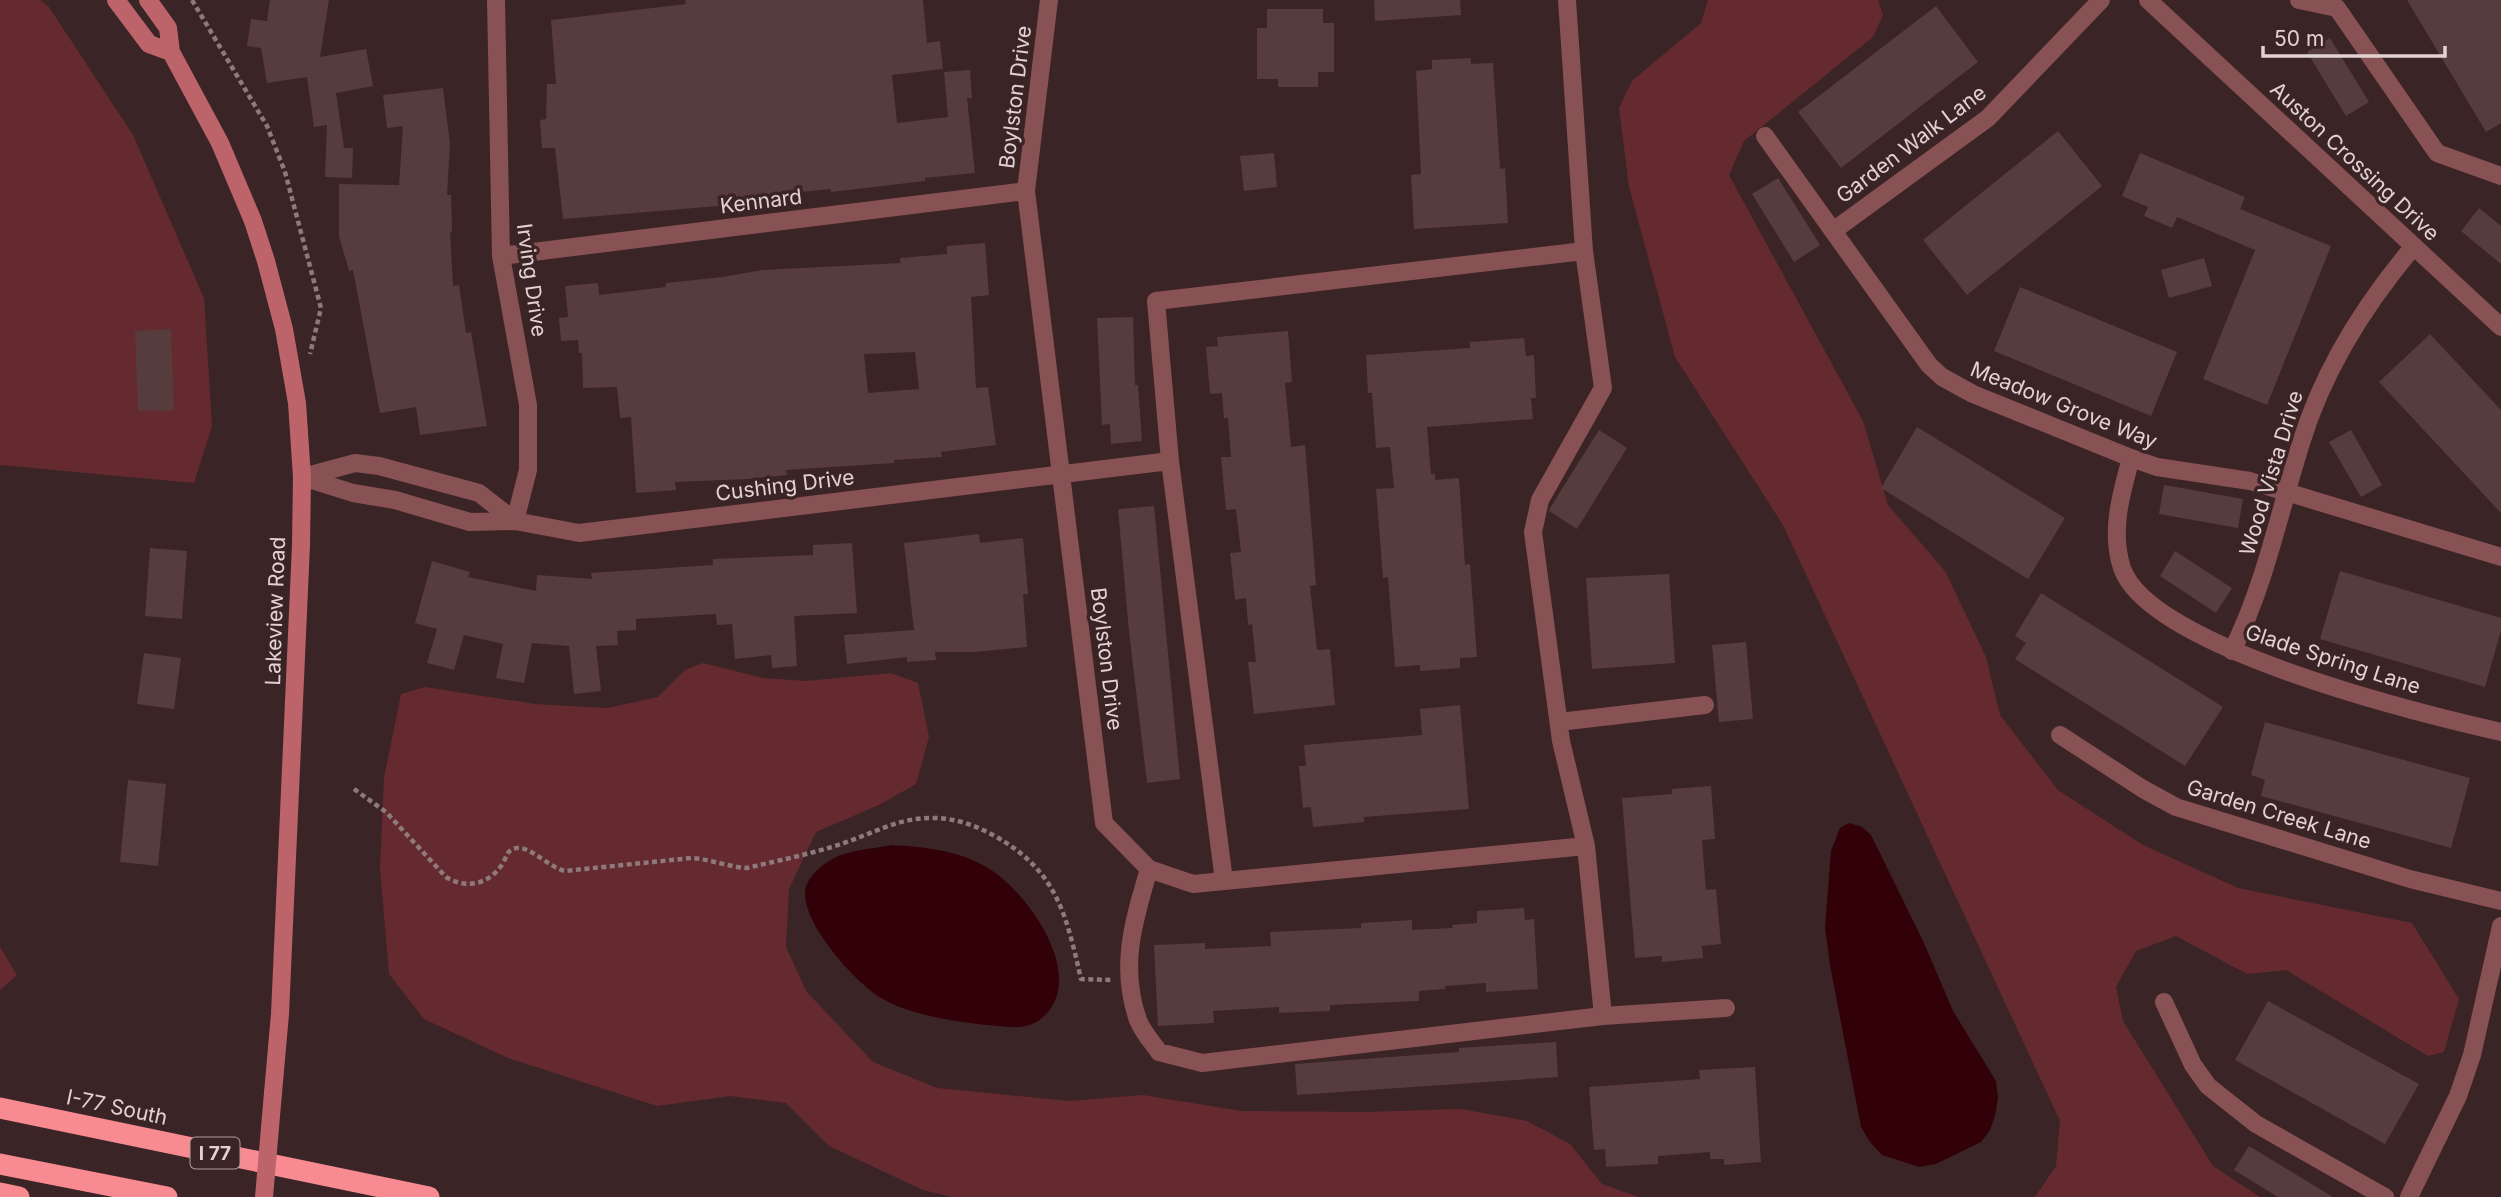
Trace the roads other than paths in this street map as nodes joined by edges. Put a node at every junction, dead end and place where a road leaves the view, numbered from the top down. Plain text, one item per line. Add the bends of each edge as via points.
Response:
1 (116, 0) edge
2 (148, 0) edge
3 (496, 0) edge
4 (1049, 0) edge
5 (1567, 0) edge
6 (2101, 0) edge
7 (2148, 0) edge
8 (2299, 0) edge
9 (171, 52) junction
10 (1765, 136) dead end
11 (2501, 176) edge
12 (1026, 191) junction
13 (1833, 231) junction
14 (2414, 246) junction
15 (1584, 251) junction
16 (501, 256) junction
17 (2501, 327) edge
18 (2131, 458) junction
19 (1170, 461) junction
20 (1061, 474) junction
21 (302, 477) junction
22 (2288, 491) junction
23 (515, 521) junction
24 (2501, 557) edge
25 (2232, 651) junction
26 (1705, 705) dead end
27 (1559, 722) junction
28 (2501, 732) edge
29 (2060, 735) dead end
30 (1586, 846) junction
31 (1149, 869) junction
32 (1224, 881) junction
33 (2501, 901) edge
34 (2501, 926) edge
35 (2164, 1002) dead end
36 (1726, 1008) dead end
37 (1603, 1016) junction
38 (0, 1108) edge
39 (0, 1164) edge
40 (0, 1193) edge
41 (160, 1196) edge
42 (19, 1197) edge
43 (264, 1197) edge
44 (429, 1197) edge
45 (2385, 1197) edge
46 (2409, 1197) edge

1 - 9 main road via 149,44
2 - 9 main road, Lakeview Road via 168,28
3 - 16 street, Irving Drive
4 - 12 street, Boylston Drive
5 - 15 street
6 - 13 street, Garden Walk Lane via 1988,118
7 - 14 street, Auston Crossing Drive
8 - 11 street via 2337,8 2437,153
9 - 21 main road, Lakeview Road via 220,143 266,261 292,366
10 - 13 street, Meadow Grove Way
12 - 16 street, Kennard
12 - 20 street, Boylston Drive
13 - 18 street, Meadow Grove Way via 1942,377
14 - 17 street, Auston Crossing Drive
14 - 22 street, Wood Vista Drive via 2382,286 2324,382
15 - 19 street via 1156,301
15 - 27 street via 1603,388 1540,500 1533,532
16 - 23 street, Irving Drive via 528,405 528,470
18 - 22 street, Meadow Grove Way
18 - 25 street, Glade Spring Lane via 2116,534 2122,569 2132,587 2157,608
19 - 20 street, Cushing Drive
19 - 32 street
20 - 23 street, Cushing Drive via 579,533
20 - 31 street, Boylston Drive via 1104,823
21 - 23 street, Cushing Drive via 470,522
21 - 23 street, Cushing Drive via 355,463 379,466 479,493
21 - 43 main road, Lakeview Road, bridge via 281,1000
22 - 24 street, Meadow Grove Way
22 - 25 street, Wood Vista Drive via 2246,624
25 - 28 street, Glade Spring Lane via 2318,682
26 - 27 street
27 - 30 street
29 - 33 street, Garden Creek Lane via 2176,807 2410,879
30 - 32 street, Boylston Drive
30 - 37 street
31 - 32 street, Boylston Drive via 1193,884
31 - 37 street via 1131,929 1129,980 1138,1022 1159,1052 1202,1063
34 - 46 street via 2472,1055 2458,1096
35 - 45 street via 2193,1065 2208,1086 2256,1124
36 - 37 street
38 - 44 highway, I-77 South / I 77
39 - 41 highway
40 - 42 highway

